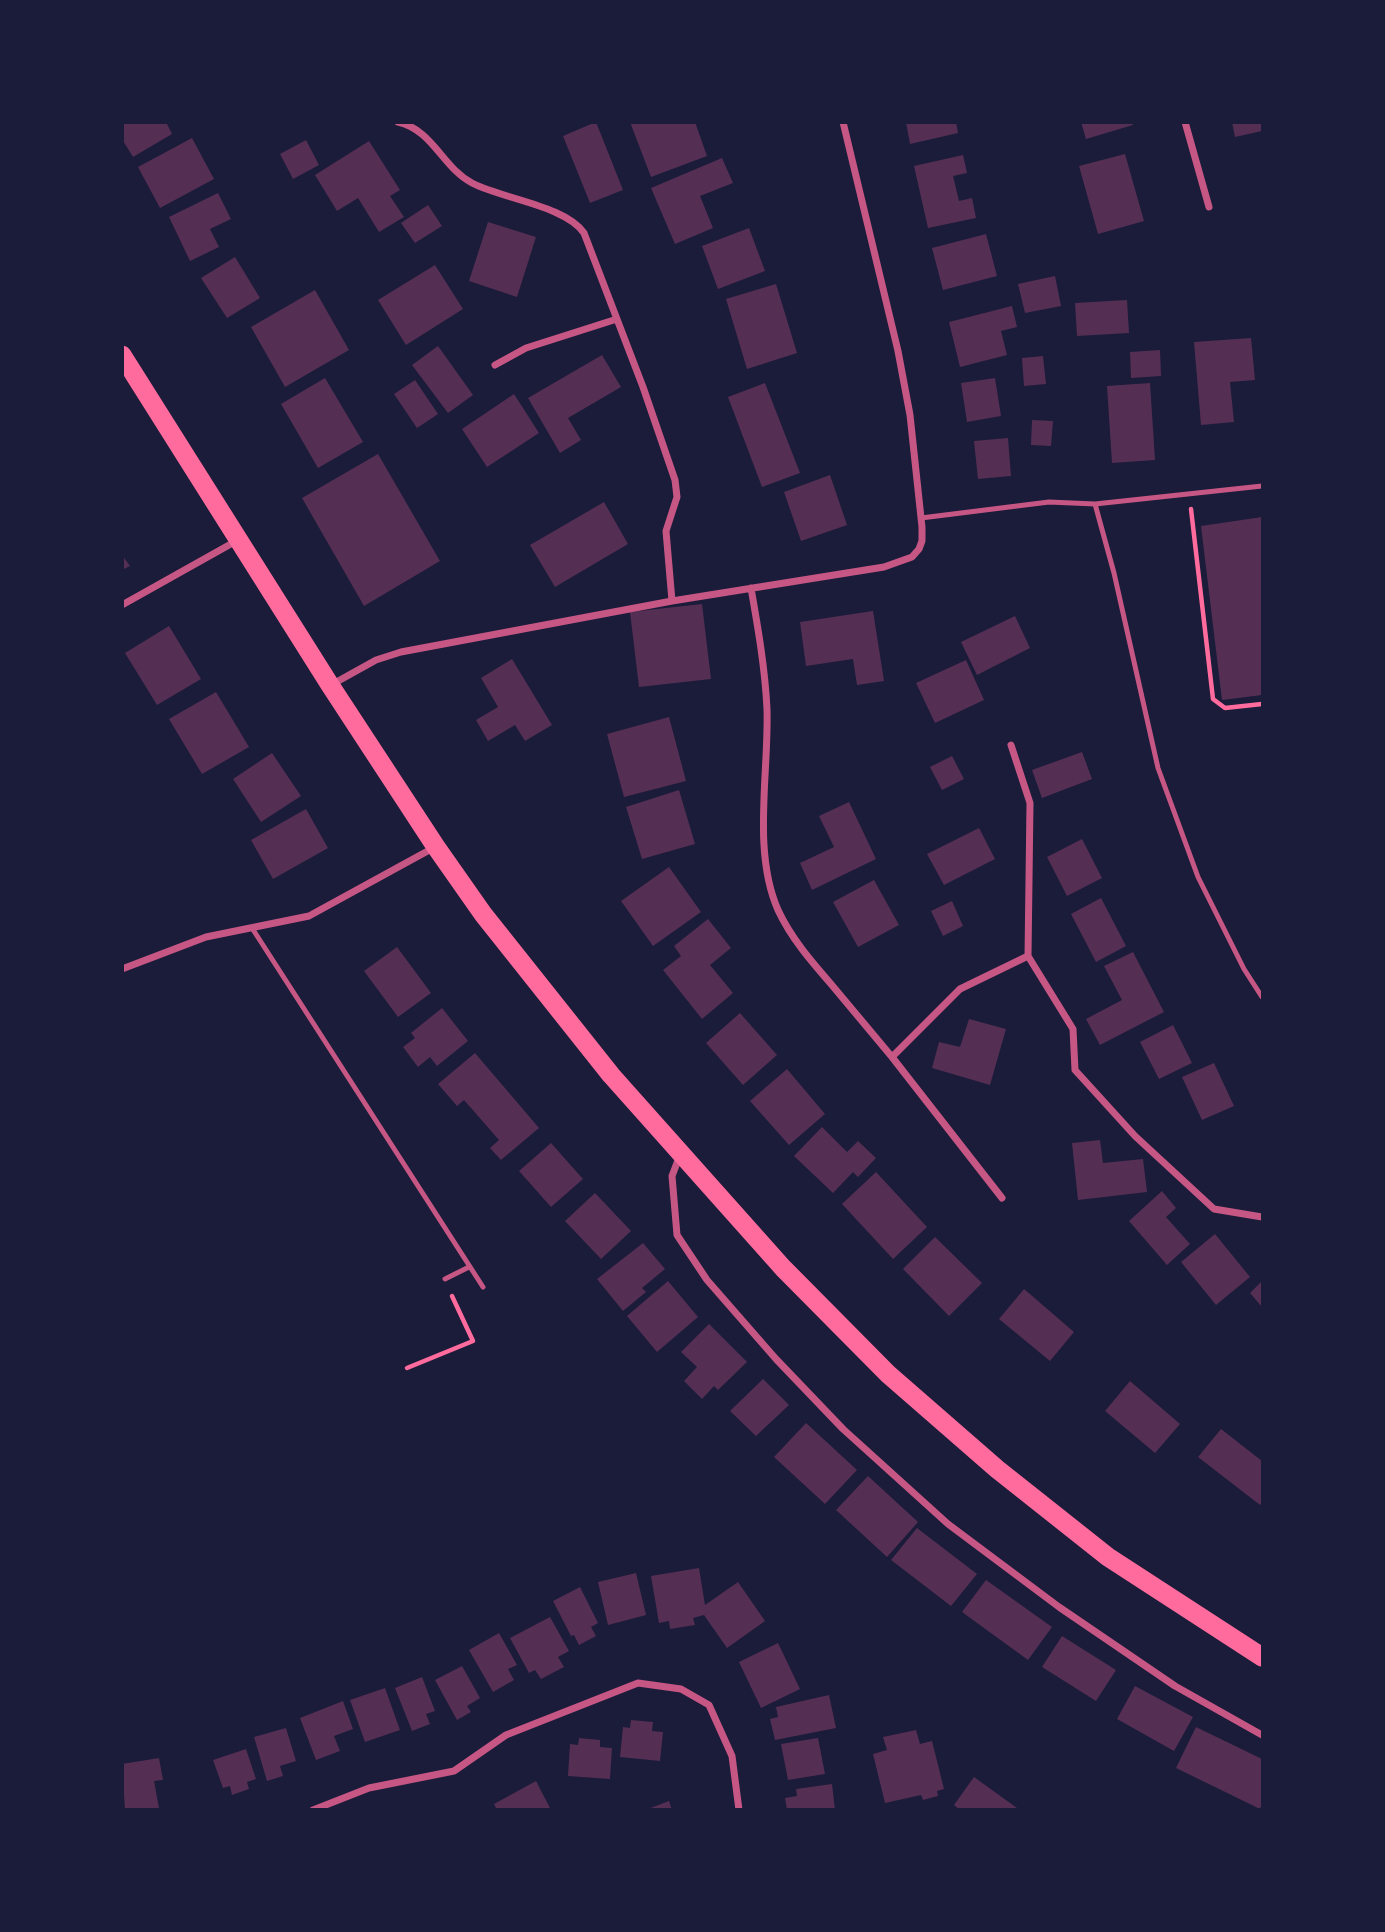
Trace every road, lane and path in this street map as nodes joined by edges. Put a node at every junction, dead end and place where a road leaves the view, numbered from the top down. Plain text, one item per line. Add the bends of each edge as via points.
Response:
1 (398, 122) edge
2 (843, 122) edge
3 (1185, 122) edge
4 (1209, 207) dead end
5 (617, 319) junction
6 (122, 355) edge
7 (495, 365) dead end
8 (1262, 486) edge
9 (1190, 494) junction
10 (1095, 504) junction
11 (921, 518) junction
12 (239, 540) junction
13 (751, 588) junction
14 (672, 601) junction
15 (122, 606) edge
16 (330, 685) junction
17 (1262, 704) edge
18 (1011, 745) dead end
19 (436, 847) junction
20 (252, 928) junction
21 (1028, 956) junction
22 (122, 969) edge
23 (1262, 997) edge
24 (892, 1057) junction
25 (681, 1154) junction
26 (1002, 1198) dead end
27 (1262, 1217) edge
28 (469, 1267) junction
29 (445, 1280) joint
30 (483, 1287) dead end
31 (407, 1368) dead end
32 (1262, 1657) edge
33 (1262, 1735) edge
34 (313, 1810) edge
35 (739, 1810) edge

1 - 5 street via 422,132 470,182 573,221 584,233
2 - 11 street via 898,351
3 - 4 street
5 - 7 street via 527,348
5 - 14 street via 677,490 666,531
6 - 12 highway
8 - 9 lane
9 - 10 lane
9 - 17 path via 1213,699 1225,708
10 - 11 lane via 1049,502
10 - 23 lane via 1158,768 1198,877
11 - 13 street via 919,549 900,562
12 - 15 street
12 - 16 highway
13 - 14 street
13 - 24 street via 764,663 767,772 763,845 772,894 789,931
14 - 16 street via 401,652
16 - 19 highway
18 - 21 street via 1030,803
19 - 20 street via 309,916
19 - 25 highway via 544,995
20 - 22 street via 206,937
20 - 28 lane
21 - 24 street via 960,989
21 - 27 street via 1073,1029 1075,1070 1135,1136 1214,1209
24 - 26 street
25 - 32 highway via 783,1268 888,1374 997,1469 1108,1557
25 - 33 street via 672,1176 677,1236 707,1280 843,1429 948,1524 1059,1607 1175,1686
28 - 29 lane
28 - 30 lane
29 - 31 path via 473,1341
34 - 35 street via 369,1788 454,1771 506,1735 638,1683 681,1689 709,1704 732,1756

